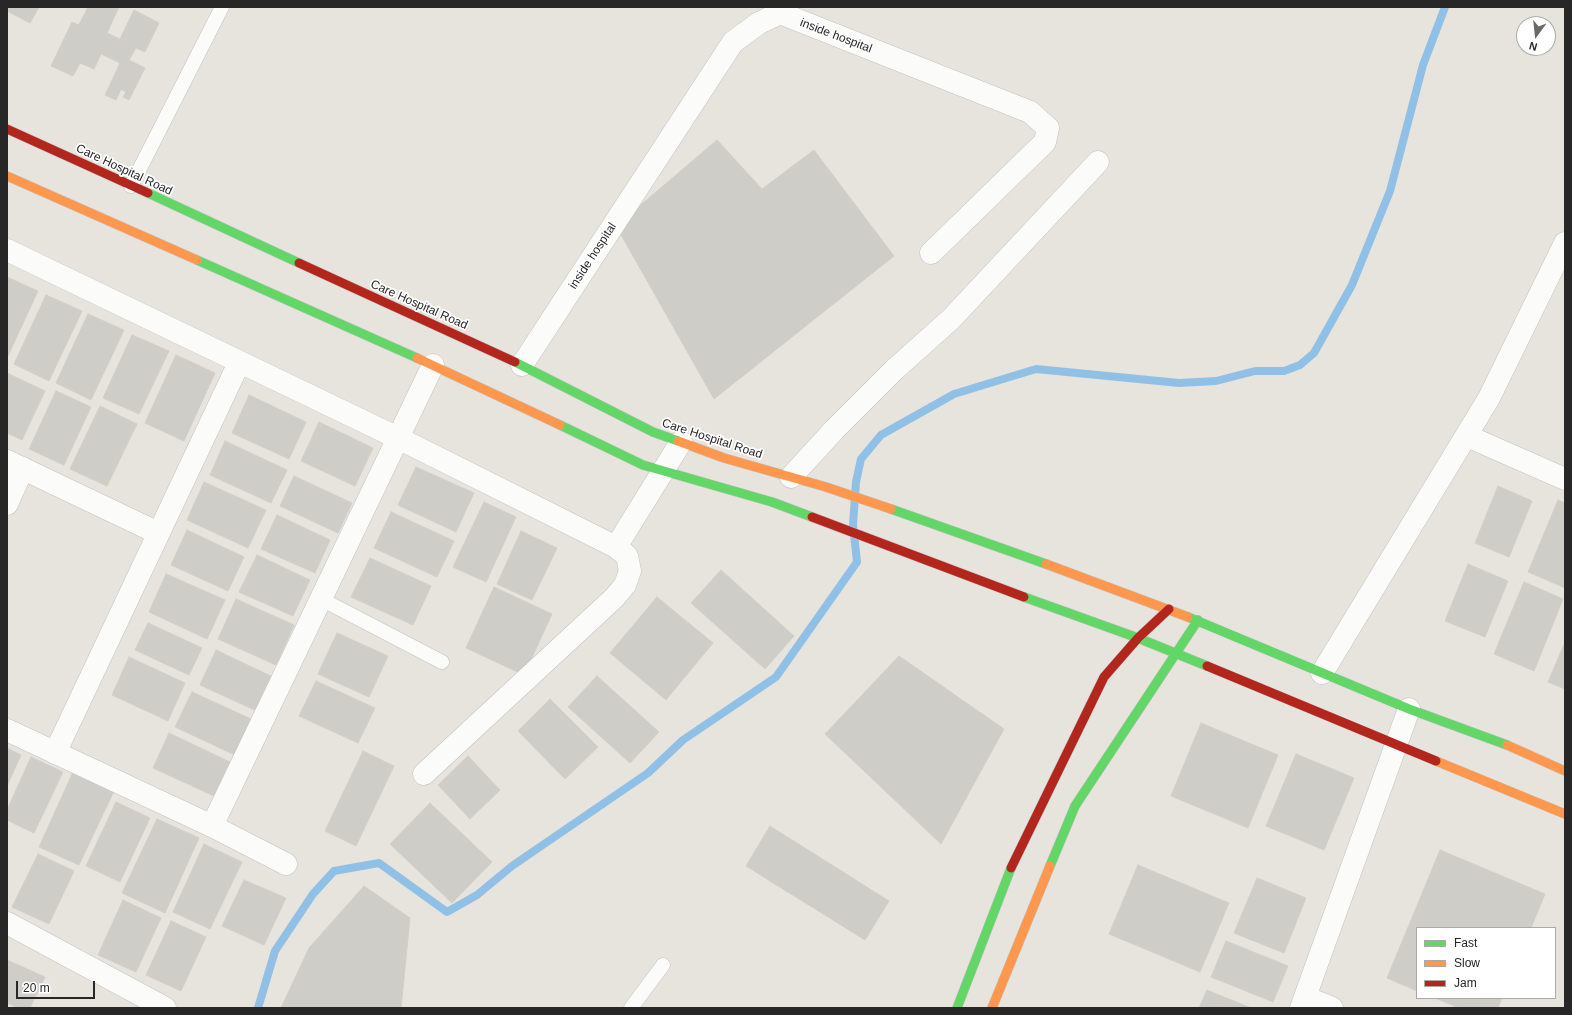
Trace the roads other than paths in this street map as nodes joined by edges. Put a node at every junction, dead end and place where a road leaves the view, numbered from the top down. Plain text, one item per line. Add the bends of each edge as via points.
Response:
1 (222, 7) edge
2 (7, 129) edge
3 (1098, 162) dead end
4 (7, 176) edge
5 (131, 186) junction
6 (1565, 243) edge
7 (7, 250) edge
8 (931, 253) dead end
9 (239, 363) junction
10 (522, 364) junction
11 (433, 365) junction
12 (1467, 436) junction
13 (398, 438) junction
14 (681, 442) junction
15 (15, 465) edge
16 (663, 471) junction
17 (791, 477) junction
18 (1565, 479) edge
19 (7, 504) edge
20 (158, 533) junction
21 (616, 548) junction
22 (321, 598) junction
23 (1169, 609) junction
24 (1198, 620) junction
25 (1138, 638) junction
26 (1176, 654) junction
27 (442, 662) dead end
28 (1322, 673) junction
29 (1409, 709) junction
30 (7, 730) edge
31 (1396, 746) junction
32 (55, 753) junction
33 (1565, 771) edge
34 (424, 774) dead end
35 (1565, 814) edge
36 (212, 826) junction
37 (286, 864) dead end
38 (7, 924) edge
39 (663, 965) dead end
40 (132, 1000) edge
41 (1303, 1002) edge
42 (165, 1008) edge
43 (631, 1008) edge
44 (957, 1008) edge
45 (992, 1008) edge
46 (1332, 1008) edge

1 - 5 lane
2 - 5 street, Care Hospital Road
3 - 17 street via 951,319 894,370
4 - 11 street
5 - 10 street, Care Hospital Road
6 - 12 street via 1489,398
7 - 9 street
8 - 10 street, inside hospital via 1045,142 1048,128 1030,112 780,13 759,23 733,42
9 - 13 street
9 - 20 street
10 - 14 street, Care Hospital Road via 653,432
11 - 13 street
11 - 16 street via 643,465
12 - 18 street
12 - 28 street
13 - 21 street
13 - 22 street
14 - 16 street
14 - 17 street, Care Hospital Road via 724,458
15 - 19 street
15 - 20 street
16 - 21 street
16 - 25 street via 772,502
17 - 23 street, Care Hospital Road via 926,520
20 - 32 street
21 - 34 street via 627,556 630,571 625,585 614,598
22 - 27 lane
22 - 36 street
23 - 24 street, Care Hospital Road
23 - 25 street
24 - 26 street
24 - 28 street, Care Hospital Road
25 - 26 street
25 - 44 street via 1104,676 1022,843
26 - 31 street
26 - 45 street via 1075,806
28 - 29 street, Care Hospital Road
29 - 31 street
29 - 33 street, Care Hospital Road via 1510,746
30 - 32 street
31 - 35 street
31 - 41 street
32 - 36 street
36 - 37 street
38 - 40 street
39 - 43 lane
40 - 42 street
41 - 46 street

